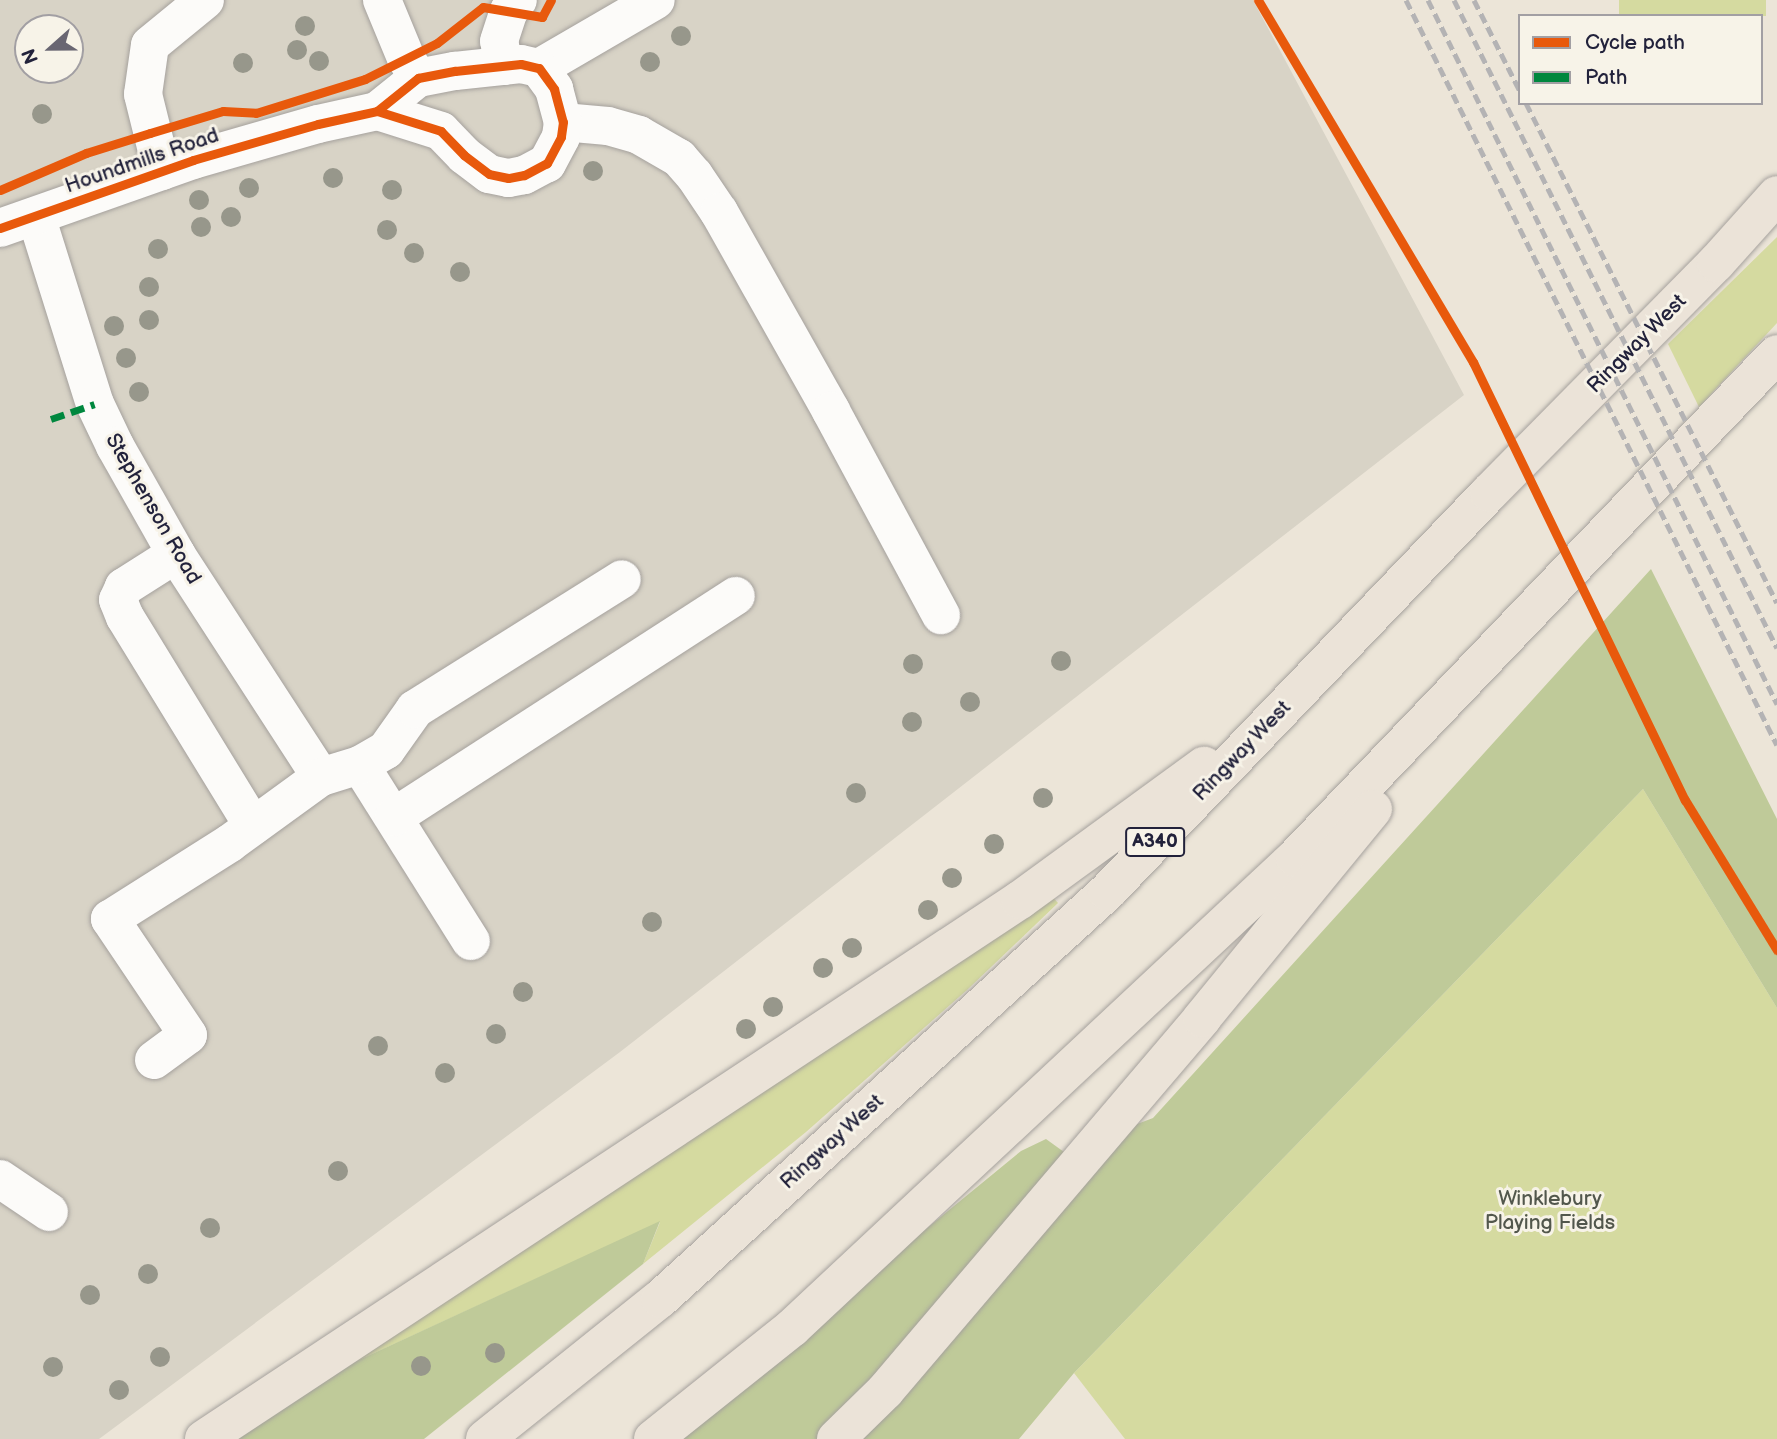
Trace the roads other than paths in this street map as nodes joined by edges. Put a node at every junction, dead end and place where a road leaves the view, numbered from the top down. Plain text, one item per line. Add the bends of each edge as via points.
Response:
1 (205, 0) edge
2 (382, 0) edge
3 (518, 0) edge
4 (656, 0) edge
5 (521, 67) junction
6 (418, 78) junction
7 (377, 111) junction
8 (563, 122) junction
9 (162, 171) junction
10 (1777, 195) edge
11 (36, 216) junction
12 (0, 228) edge
13 (1777, 354) edge
14 (176, 554) junction
15 (622, 579) dead end
16 (1550, 594) junction
17 (736, 596) dead end
18 (941, 615) dead end
19 (1283, 708) junction
20 (360, 765) junction
21 (321, 777) junction
22 (394, 817) junction
23 (253, 826) junction
24 (471, 941) dead end
25 (154, 1060) dead end
26 (0, 1179) edge
27 (49, 1212) dead end
28 (204, 1439) edge
29 (485, 1439) edge
30 (653, 1439) edge
31 (836, 1439) edge

1 - 9 street via 150,45 143,94
2 - 6 street
3 - 5 street via 509,11 499,41
4 - 5 street
5 - 6 street
5 - 8 street via 554,89
6 - 7 street, Houndmills Road
7 - 8 street, Houndmills Road via 440,131 489,174 508,178 524,176 547,163 561,137
7 - 9 street, Houndmills Road via 317,124
8 - 18 street via 608,126 639,135 679,158 694,175 825,399
9 - 11 street, Houndmills Road
10 - 19 main road, Ringway West / A340
11 - 12 street, Houndmills Road
11 - 14 street, Stephenson Road via 95,404
13 - 16 main road
14 - 21 street, Stephenson Road
14 - 23 street via 124,587 118,600
15 - 20 street via 415,709 386,750
16 - 30 main road via 1295,858 792,1328
16 - 31 main road via 1202,1018 885,1391
17 - 22 street
19 - 28 main road via 1009,907
19 - 29 main road, Ringway West / A340 via 1107,892 660,1299
20 - 21 street
20 - 22 street
21 - 23 street
22 - 24 street
23 - 25 street via 110,919 188,1035
26 - 27 street

